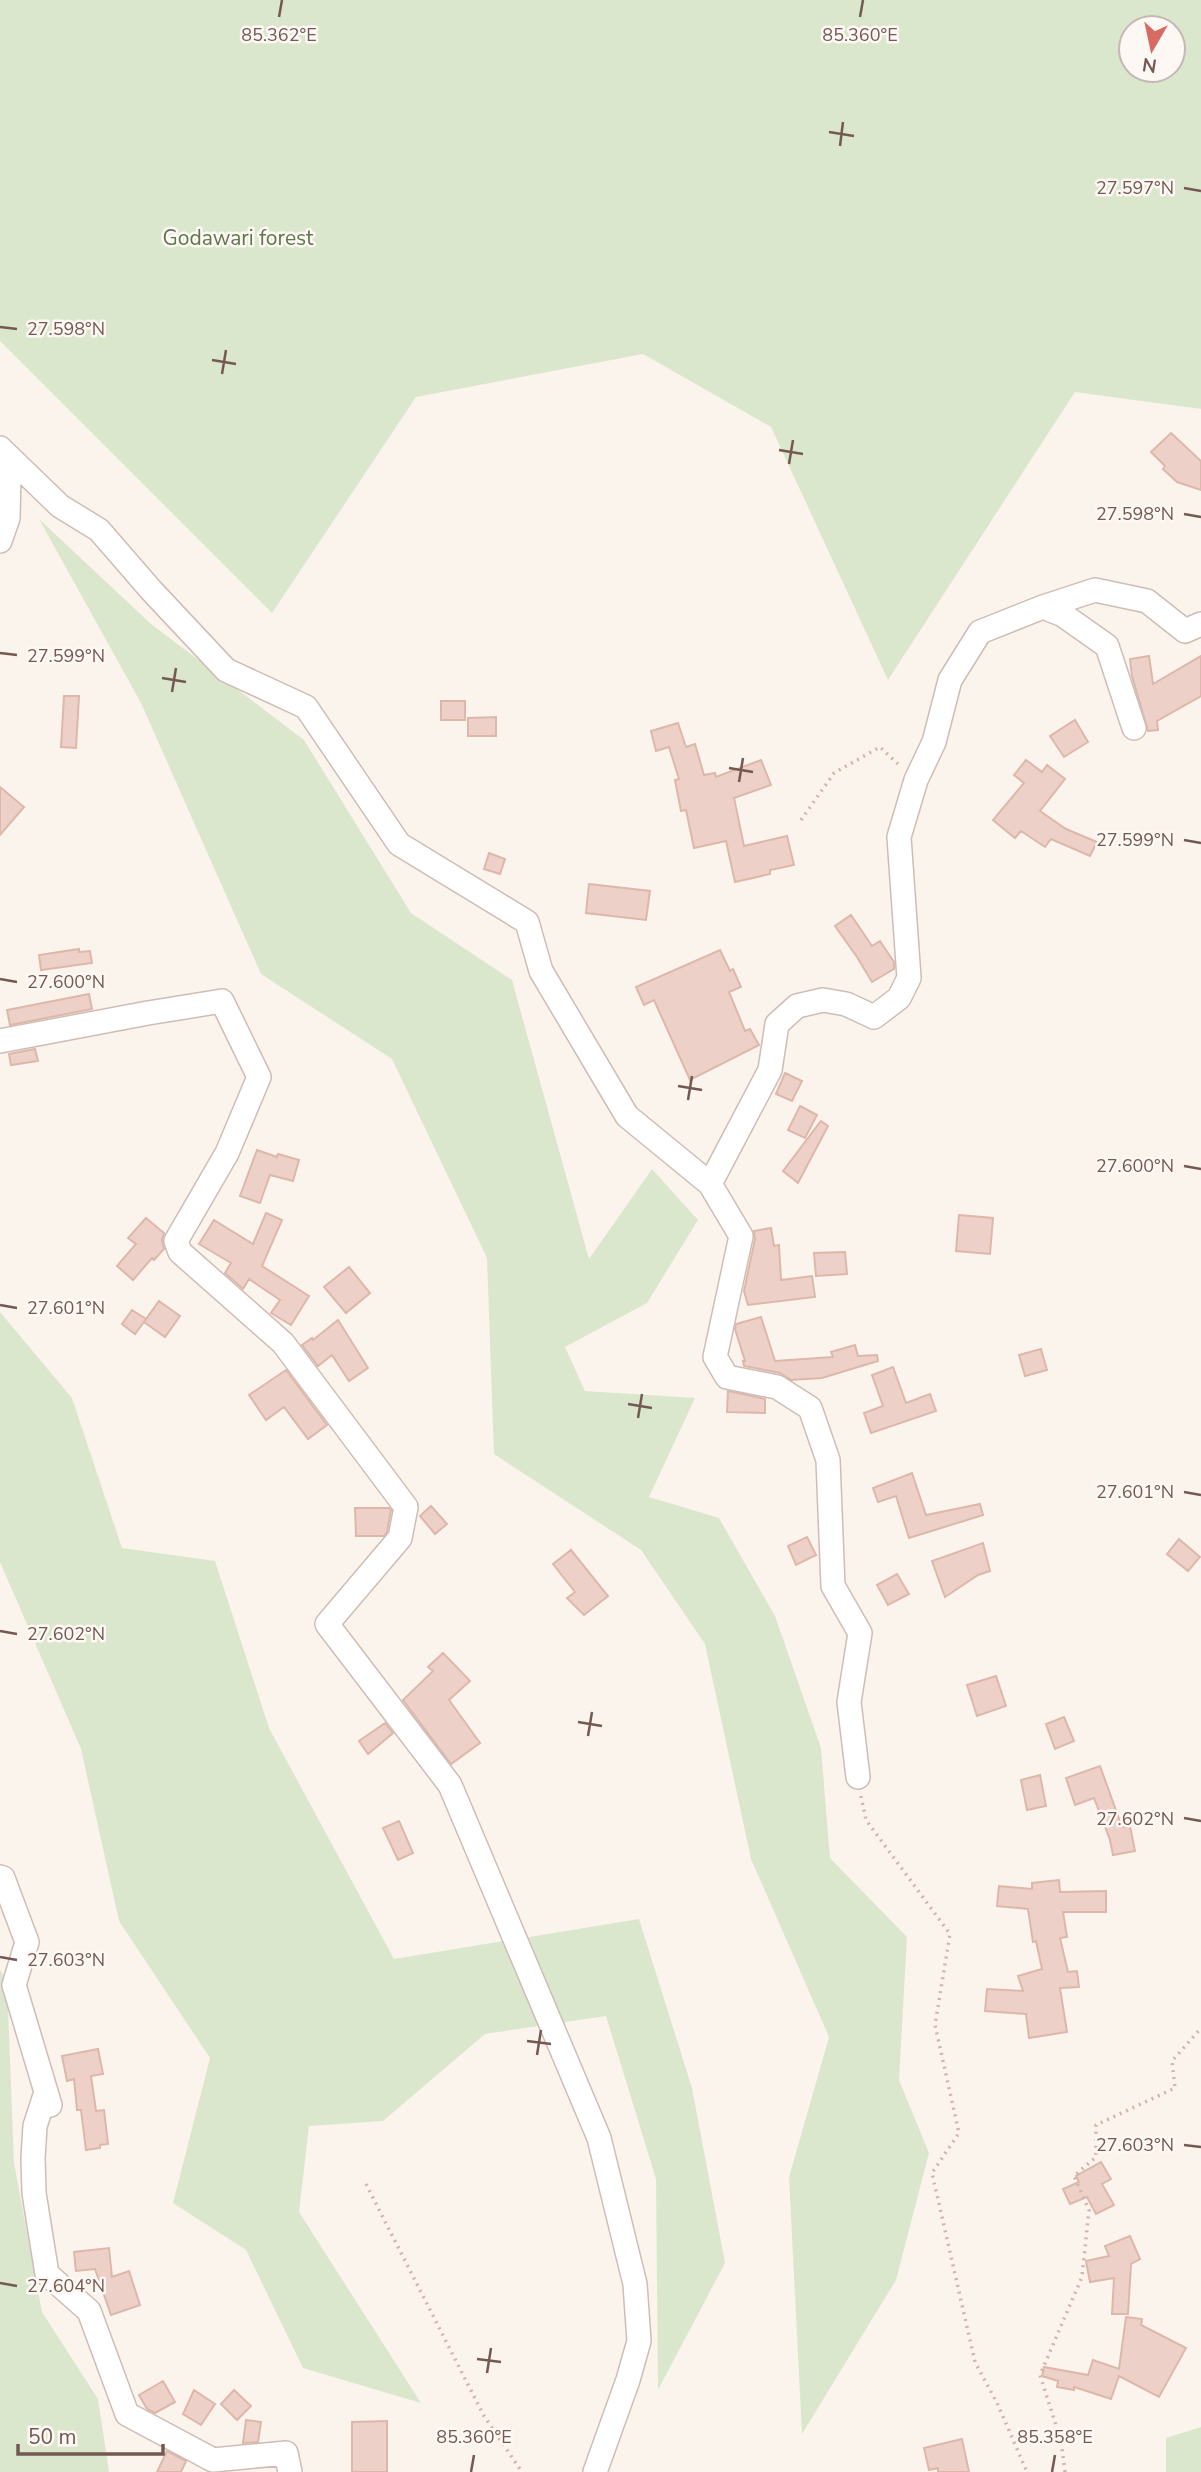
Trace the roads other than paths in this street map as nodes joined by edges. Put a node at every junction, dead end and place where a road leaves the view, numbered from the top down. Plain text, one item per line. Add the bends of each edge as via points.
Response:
1 (6, 454) edge
2 (0, 541) edge
3 (1043, 607) junction
4 (1201, 625) edge
5 (1134, 728) dead end
6 (0, 1041) edge
7 (710, 1184) junction
8 (858, 1777) road end
9 (0, 1877) edge
10 (46, 2092) junction
11 (54, 2118) dead end
12 (290, 2472) edge
13 (595, 2472) edge

1 - 2 street via 8,518
1 - 7 street via 60,506 99,530 226,670 306,707 399,844 527,922 541,971 627,1116
3 - 4 street via 1096,590 1147,601 1185,631
3 - 5 street via 1063,615 1107,646
3 - 7 street via 980,632 950,680 934,742 916,780 899,837 909,978 899,998 874,1017 846,1004 822,1000 797,1006 778,1024 770,1070
6 - 13 street via 222,1002 259,1077 227,1153 176,1241 180,1252 283,1343 407,1507 400,1538 327,1624 450,1785 599,2138 635,2284 639,2341
7 - 8 street via 741,1236 715,1357 727,1377 777,1387 810,1408 828,1460 833,1586 860,1633 849,1702
9 - 10 street via 27,1942 14,1985
10 - 11 street
10 - 12 street via 35,2126 33,2158 47,2274 89,2311 127,2414 214,2460 286,2453

